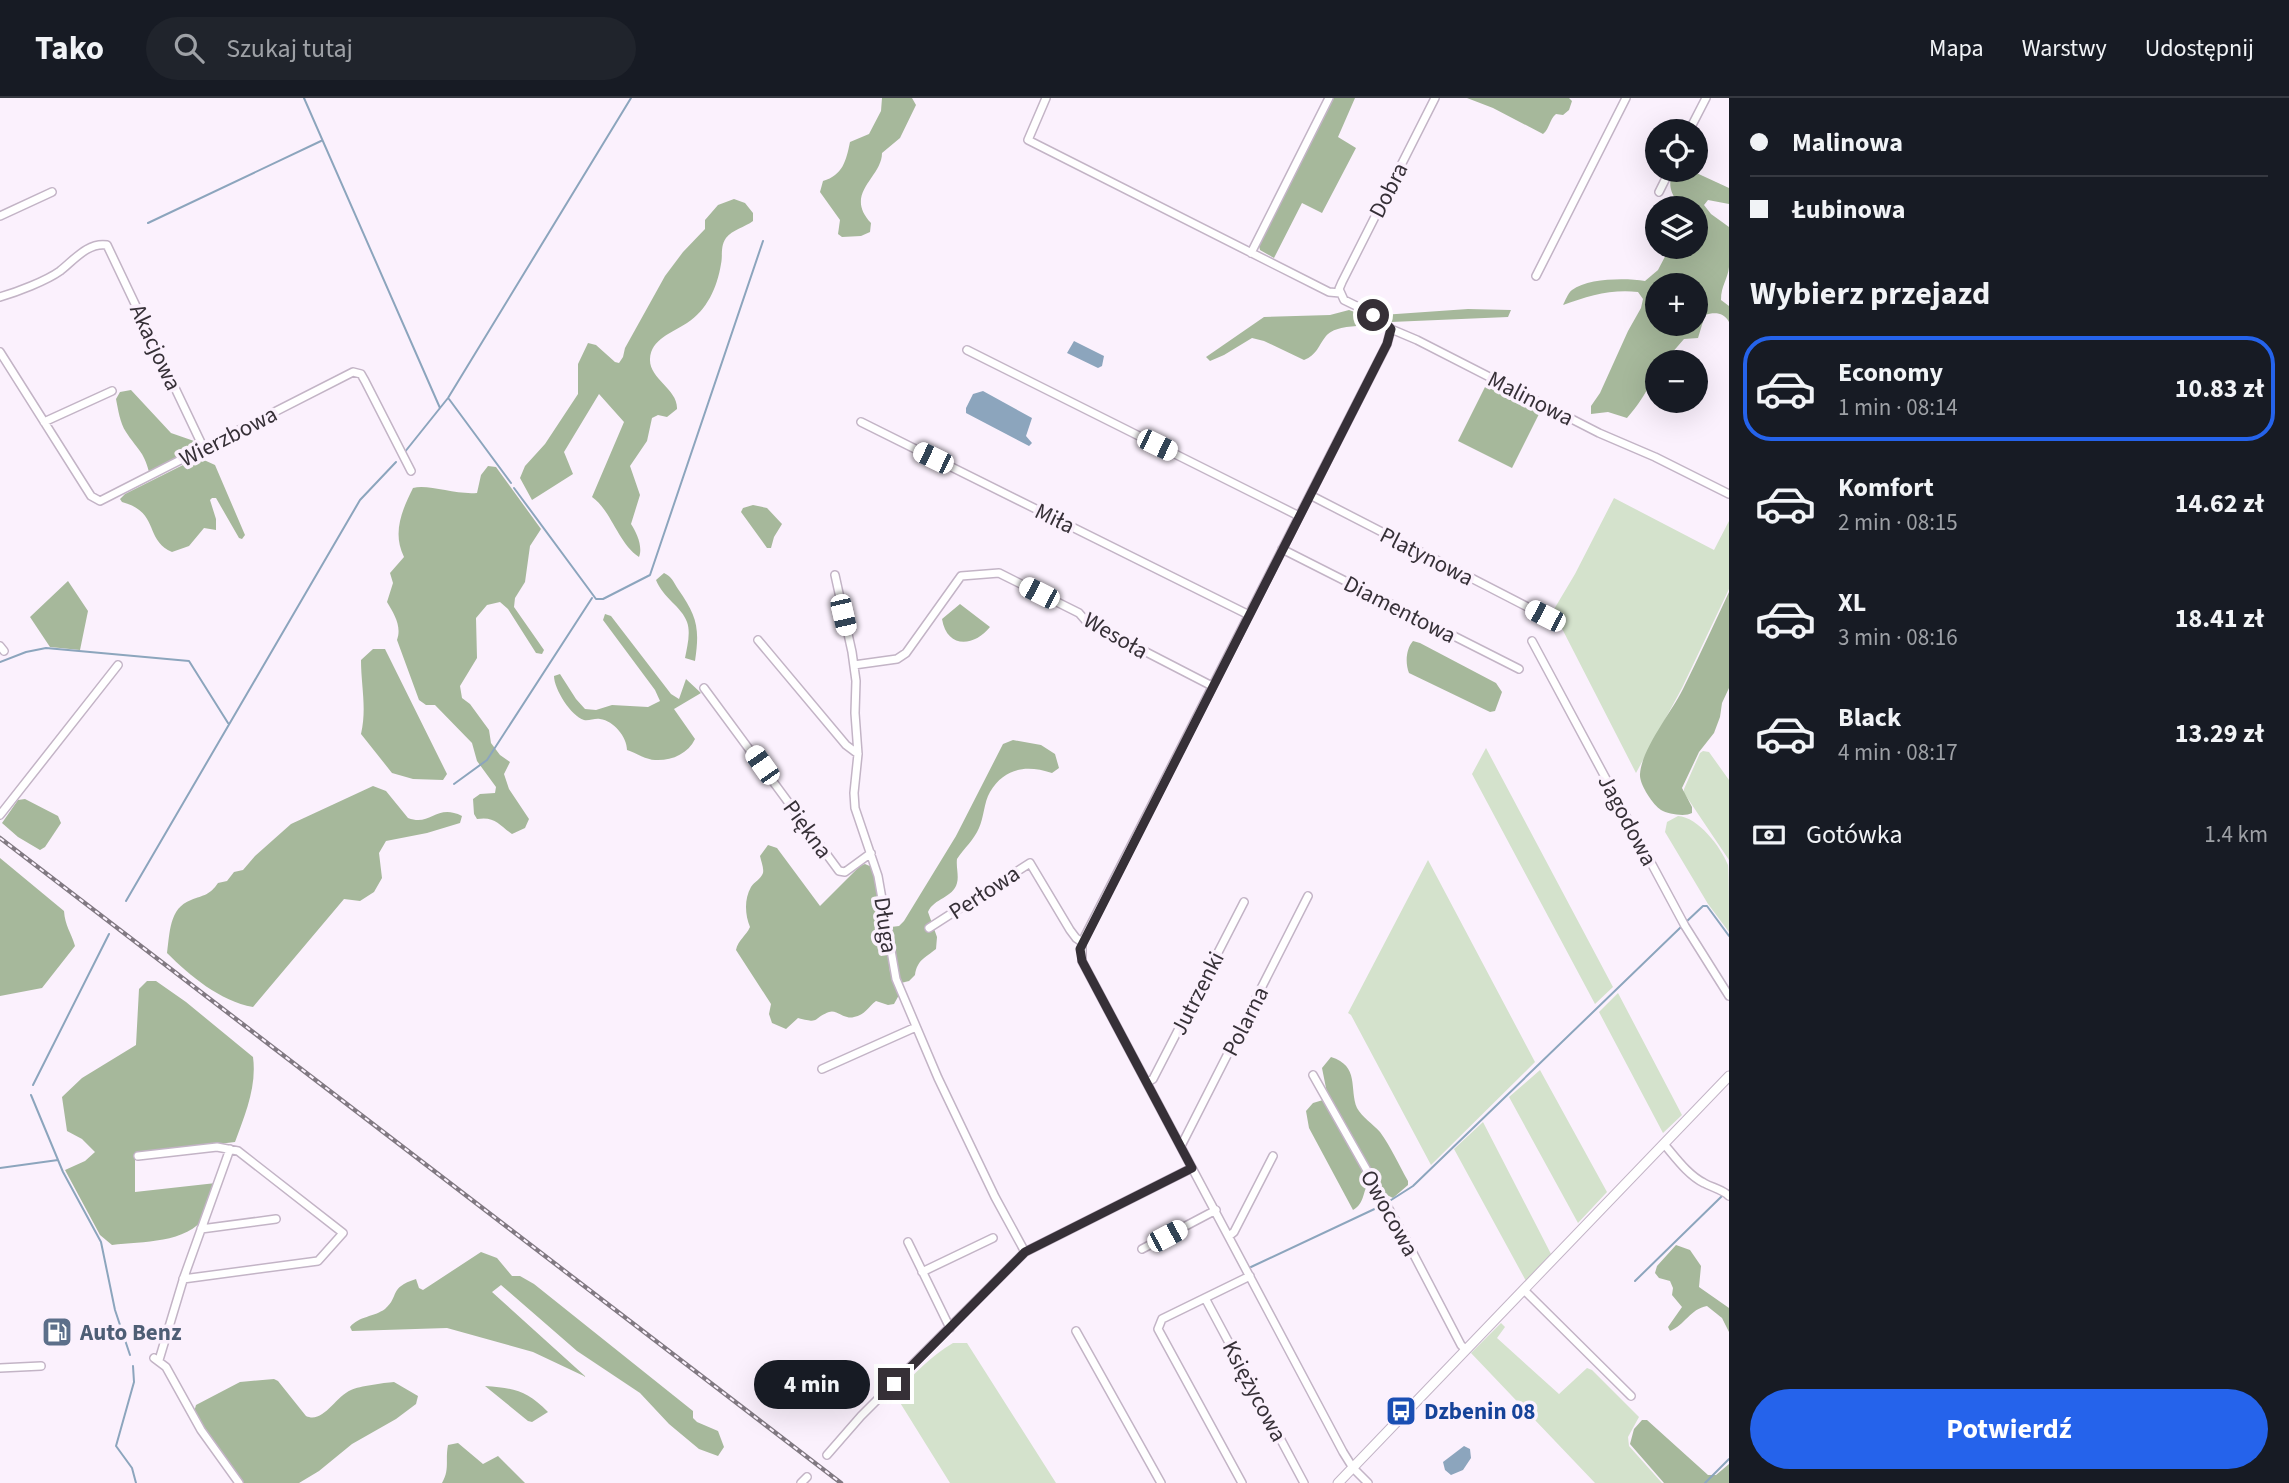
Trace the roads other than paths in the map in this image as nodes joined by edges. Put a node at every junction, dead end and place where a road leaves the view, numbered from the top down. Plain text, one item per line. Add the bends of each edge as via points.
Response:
1 (1046, 98) edge
2 (1329, 98) edge
3 (1435, 98) edge
4 (1626, 98) edge
5 (1706, 98) edge
6 (1695, 119) edge
7 (1664, 182) edge
8 (52, 192) dead end
9 (1659, 192) dead end
10 (0, 216) edge
11 (1251, 253) junction
12 (1536, 276) dead end
13 (1340, 293) junction
14 (0, 297) edge
15 (1391, 329) junction
16 (967, 350) dead end
17 (0, 352) edge
18 (112, 391) dead end
19 (44, 422) junction
20 (861, 422) dead end
21 (204, 449) junction
22 (411, 471) dead end
23 (1729, 494) edge
24 (1310, 495) junction
25 (1299, 516) junction
26 (1282, 549) junction
27 (835, 575) dead end
28 (1249, 615) junction
29 (1545, 616) dead end
30 (758, 640) dead end
31 (1532, 641) dead end
32 (118, 664) dead end
33 (854, 665) junction
34 (1519, 668) dead end
35 (1212, 686) junction
36 (704, 688) dead end
37 (858, 754) junction
38 (0, 815) edge
39 (871, 853) junction
40 (1308, 896) dead end
41 (1244, 902) dead end
42 (929, 928) dead end
43 (1082, 942) junction
44 (1729, 996) edge
45 (916, 1027) junction
46 (822, 1069) dead end
47 (1313, 1076) dead end
48 (1729, 1076) edge
49 (1147, 1082) junction
50 (1664, 1144) junction
51 (1181, 1146) junction
52 (230, 1149) junction
53 (138, 1156) dead end
54 (1273, 1156) dead end
55 (1192, 1168) junction
56 (1729, 1196) edge
57 (1216, 1210) junction
58 (276, 1219) dead end
59 (201, 1229) junction
60 (1229, 1236) junction
61 (993, 1238) dead end
62 (908, 1242) dead end
63 (1142, 1249) dead end
64 (1025, 1252) junction
65 (922, 1272) junction
66 (1250, 1276) junction
67 (183, 1279) junction
68 (1524, 1290) junction
69 (1205, 1298) junction
70 (950, 1328) junction
71 (1076, 1331) dead end
72 (1466, 1350) junction
73 (41, 1366) dead end
74 (0, 1368) edge
75 (1631, 1396) dead end
76 (827, 1455) dead end
77 (1353, 1468) junction
78 (239, 1483) edge
79 (1161, 1483) edge
80 (1242, 1483) edge
81 (1304, 1483) edge
82 (1338, 1483) edge
83 (1368, 1483) edge

1 - 11 street, Malinowa via 1028,140
2 - 11 street
3 - 13 street, Dobra
4 - 12 street
5 - 6 street
7 - 9 street
8 - 10 street
11 - 13 street, Malinowa via 1329,292
13 - 15 street, Malinowa
14 - 21 street, Akacjowa via 58,272 77,255 107,245
15 - 23 street, Malinowa
15 - 24 street
16 - 25 street
17 - 19 street
18 - 19 street
19 - 21 street, Wierzbowa via 91,496 100,501
20 - 28 street, Miła
21 - 22 street, Wierzbowa via 357,372
24 - 25 street
24 - 29 street, Platynowa
25 - 26 street
26 - 28 street
26 - 34 street, Diamentowa
27 - 33 street, Długa
28 - 35 street
30 - 37 street
31 - 44 street, Jagodowa via 1685,926
32 - 38 street
33 - 35 street, Wesoła via 897,659 961,576 999,573
33 - 37 street, Długa
35 - 43 street
36 - 39 street, Piękna via 839,871 845,872
37 - 39 street, Długa via 855,808
39 - 45 street, Długa via 884,900 892,966
40 - 51 street, Polarna
41 - 49 street, Jutrzenki via 1153,1079
42 - 43 street, Perłowa via 1030,863
43 - 49 street via 1082,961
45 - 46 street
45 - 64 street, Długa
47 - 72 street, Owocowa
48 - 50 street
49 - 51 street
50 - 56 street via 1682,1166
50 - 68 street
51 - 55 street
52 - 53 street
52 - 59 street
52 - 67 street via 343,1233 318,1261
54 - 60 street
55 - 57 street
55 - 64 street
57 - 60 street
57 - 63 street
58 - 59 street
59 - 67 street
60 - 66 street
61 - 65 street
62 - 65 street
64 - 70 street
65 - 70 street
66 - 69 street
66 - 77 street
67 - 78 street via 156,1359
68 - 72 street
68 - 75 street
69 - 80 street via 1162,1319 1158,1329
69 - 81 street, Księżycowa
70 - 76 street
71 - 79 street
72 - 77 street
73 - 74 street
77 - 82 street
77 - 83 street

